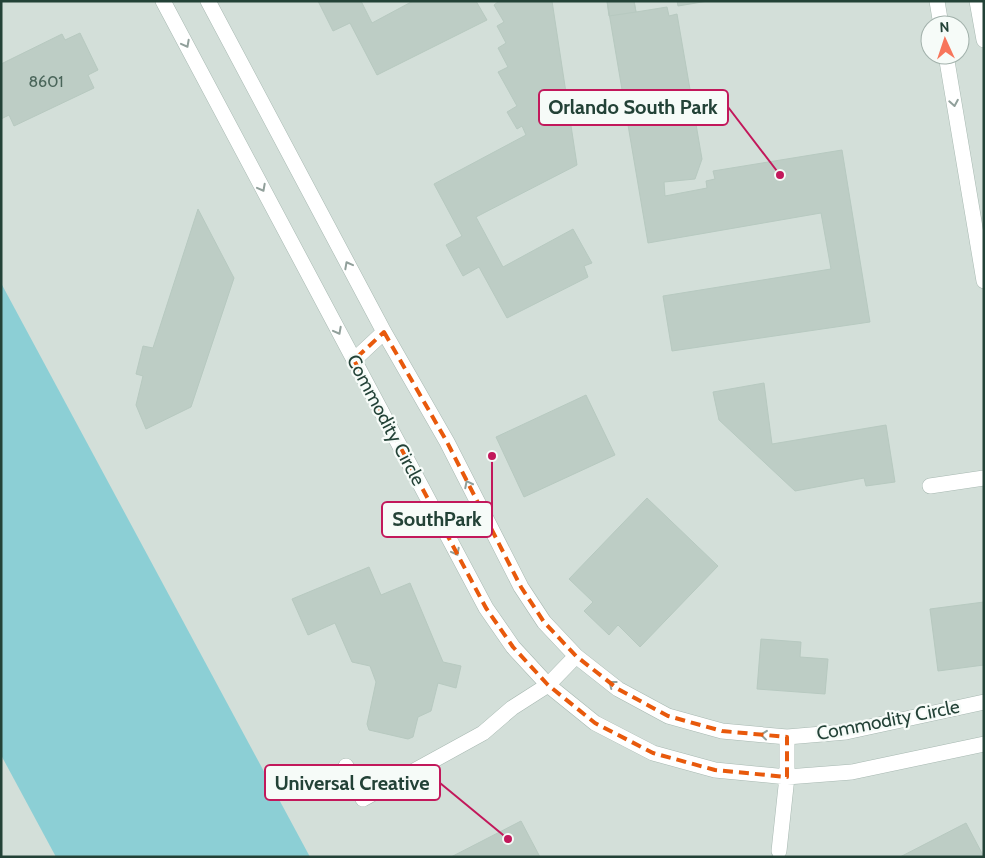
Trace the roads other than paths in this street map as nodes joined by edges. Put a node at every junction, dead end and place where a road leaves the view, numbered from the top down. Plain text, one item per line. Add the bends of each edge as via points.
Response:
1 (163, 1) edge
2 (208, 1) edge
3 (937, 1) edge
4 (977, 1) edge
5 (939, 15) edge
6 (984, 40) edge
7 (948, 65) edge
8 (984, 281) edge
9 (384, 332) junction
10 (354, 360) junction
11 (984, 478) edge
12 (930, 486) dead end
13 (576, 656) junction
14 (548, 685) junction
15 (984, 702) edge
16 (787, 737) junction
17 (984, 744) edge
18 (346, 766) dead end
19 (787, 777) junction
20 (780, 851) dead end

1 -> 10 street, Commodity Circle
9 -> 2 street, Commodity Circle
3 - 5 street
4 - 6 street
7 -> 8 street
9 - 10 street
13 -> 9 street, Commodity Circle via 544,622 521,587 447,442
10 -> 14 street, Commodity Circle via 486,608 513,647
11 - 12 street
13 - 14 street
16 -> 13 street, Commodity Circle via 722,731 668,716 618,689
14 - 18 street via 512,708 483,733 363,799
14 - 19 street, Commodity Circle via 595,723 653,753 714,770
15 - 16 street, Commodity Circle via 846,732
16 - 19 street
17 - 19 street, Commodity Circle via 852,772
19 - 20 street

